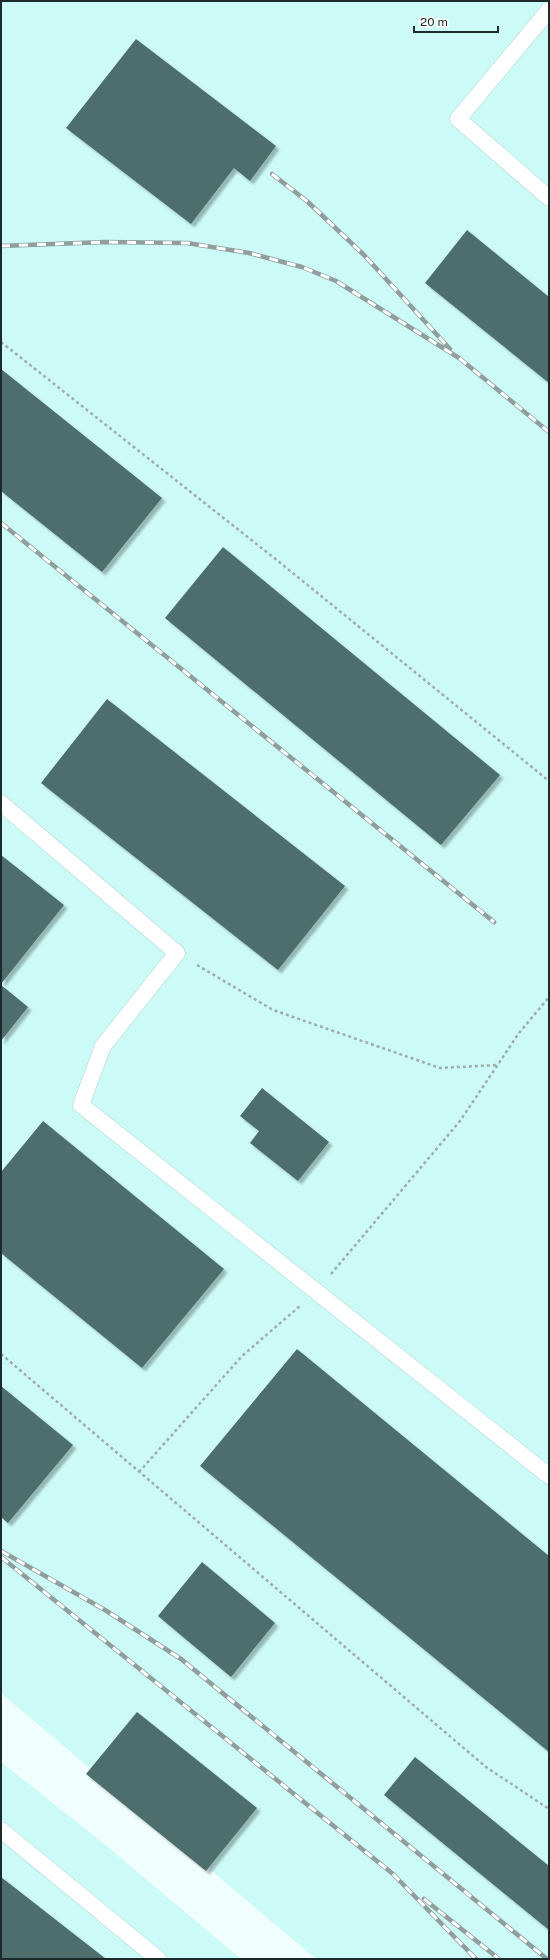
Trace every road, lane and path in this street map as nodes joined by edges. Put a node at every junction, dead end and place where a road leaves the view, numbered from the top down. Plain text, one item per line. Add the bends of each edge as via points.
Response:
1 (549, 10) edge
2 (549, 198) edge
3 (1, 342) edge
4 (549, 781) edge
5 (1, 803) edge
6 (177, 953) junction
7 (549, 997) edge
8 (498, 1065) junction
9 (316, 1292) junction
10 (1, 1354) edge
11 (139, 1472) junction
12 (549, 1476) edge
13 (549, 1809) edge
14 (1, 1830) edge
15 (158, 1959) edge

1 - 2 lane via 458,119
3 - 4 path via 278,561
5 - 6 lane
6 - 8 path via 273,1010 440,1068
6 - 9 lane via 104,1046 81,1105
7 - 8 path via 519,1033
8 - 9 path via 460,1121
9 - 11 path via 242,1356
9 - 12 lane
10 - 11 path
11 - 13 path via 486,1767
14 - 15 lane

